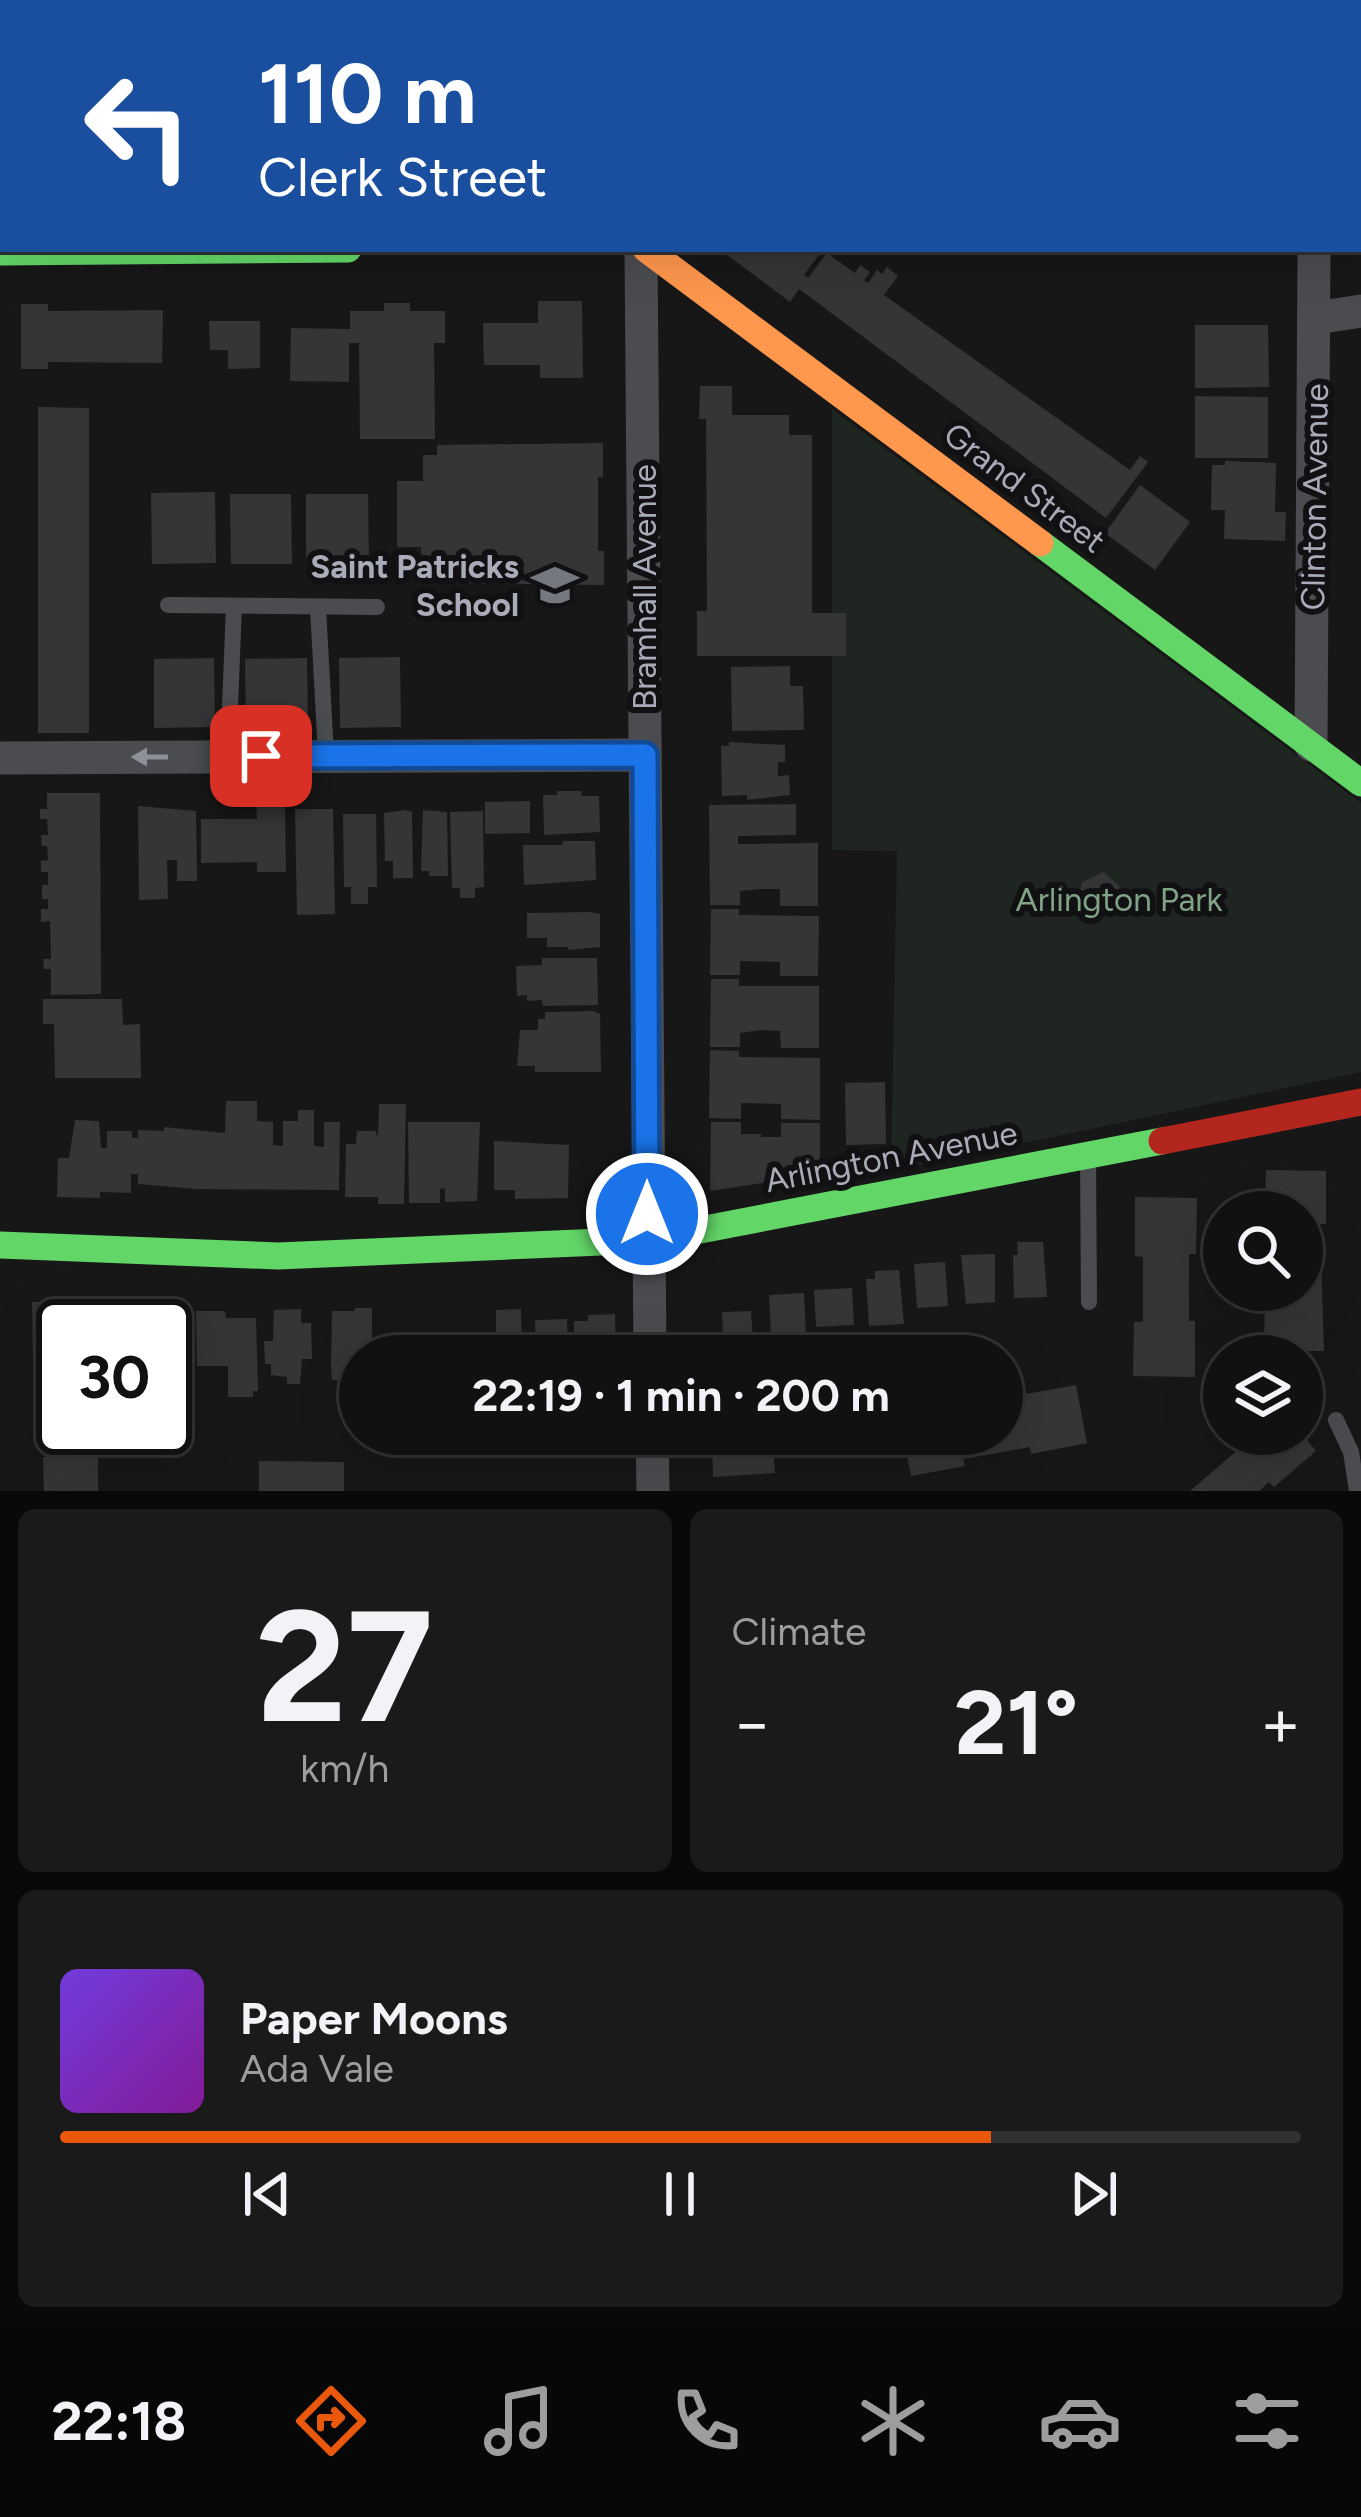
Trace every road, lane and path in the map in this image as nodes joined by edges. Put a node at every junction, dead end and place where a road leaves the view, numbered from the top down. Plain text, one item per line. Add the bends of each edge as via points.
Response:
1 (644, 252) edge
2 (648, 252) edge
3 (1314, 252) edge
4 (1361, 310) edge
5 (1316, 317) junction
6 (168, 605) dead end
7 (234, 606) junction
8 (318, 607) junction
9 (377, 607) dead end
10 (1311, 745) junction
11 (645, 755) junction
12 (326, 756) junction
13 (228, 757) junction
14 (0, 758) edge
15 (1361, 783) edge
16 (1361, 1102) edge
17 (1088, 1155) junction
18 (647, 1240) junction
19 (0, 1245) edge
20 (1089, 1302) dead end
21 (649, 1335) edge
22 (1336, 1420) dead end
23 (652, 1455) edge
24 (653, 1491) edge
25 (1357, 1491) edge

1 - 11 street, Bramhall Avenue
2 - 10 street, Grand Street
3 - 5 street, Clinton Avenue
4 - 5 street
5 - 10 street, Clinton Avenue
6 - 7 lane
7 - 8 lane
7 - 13 lane
8 - 9 lane
8 - 12 lane
10 - 15 street, Grand Street
11 - 12 street
11 - 18 street, Bramhall Avenue
12 - 13 street
13 -> 14 street
16 - 17 street, Arlington Avenue
17 - 18 street, Arlington Avenue
17 - 20 lane
18 - 19 street, Arlington Avenue via 278,1256
18 - 21 street, Bramhall Avenue
22 - 25 lane
23 - 24 street

